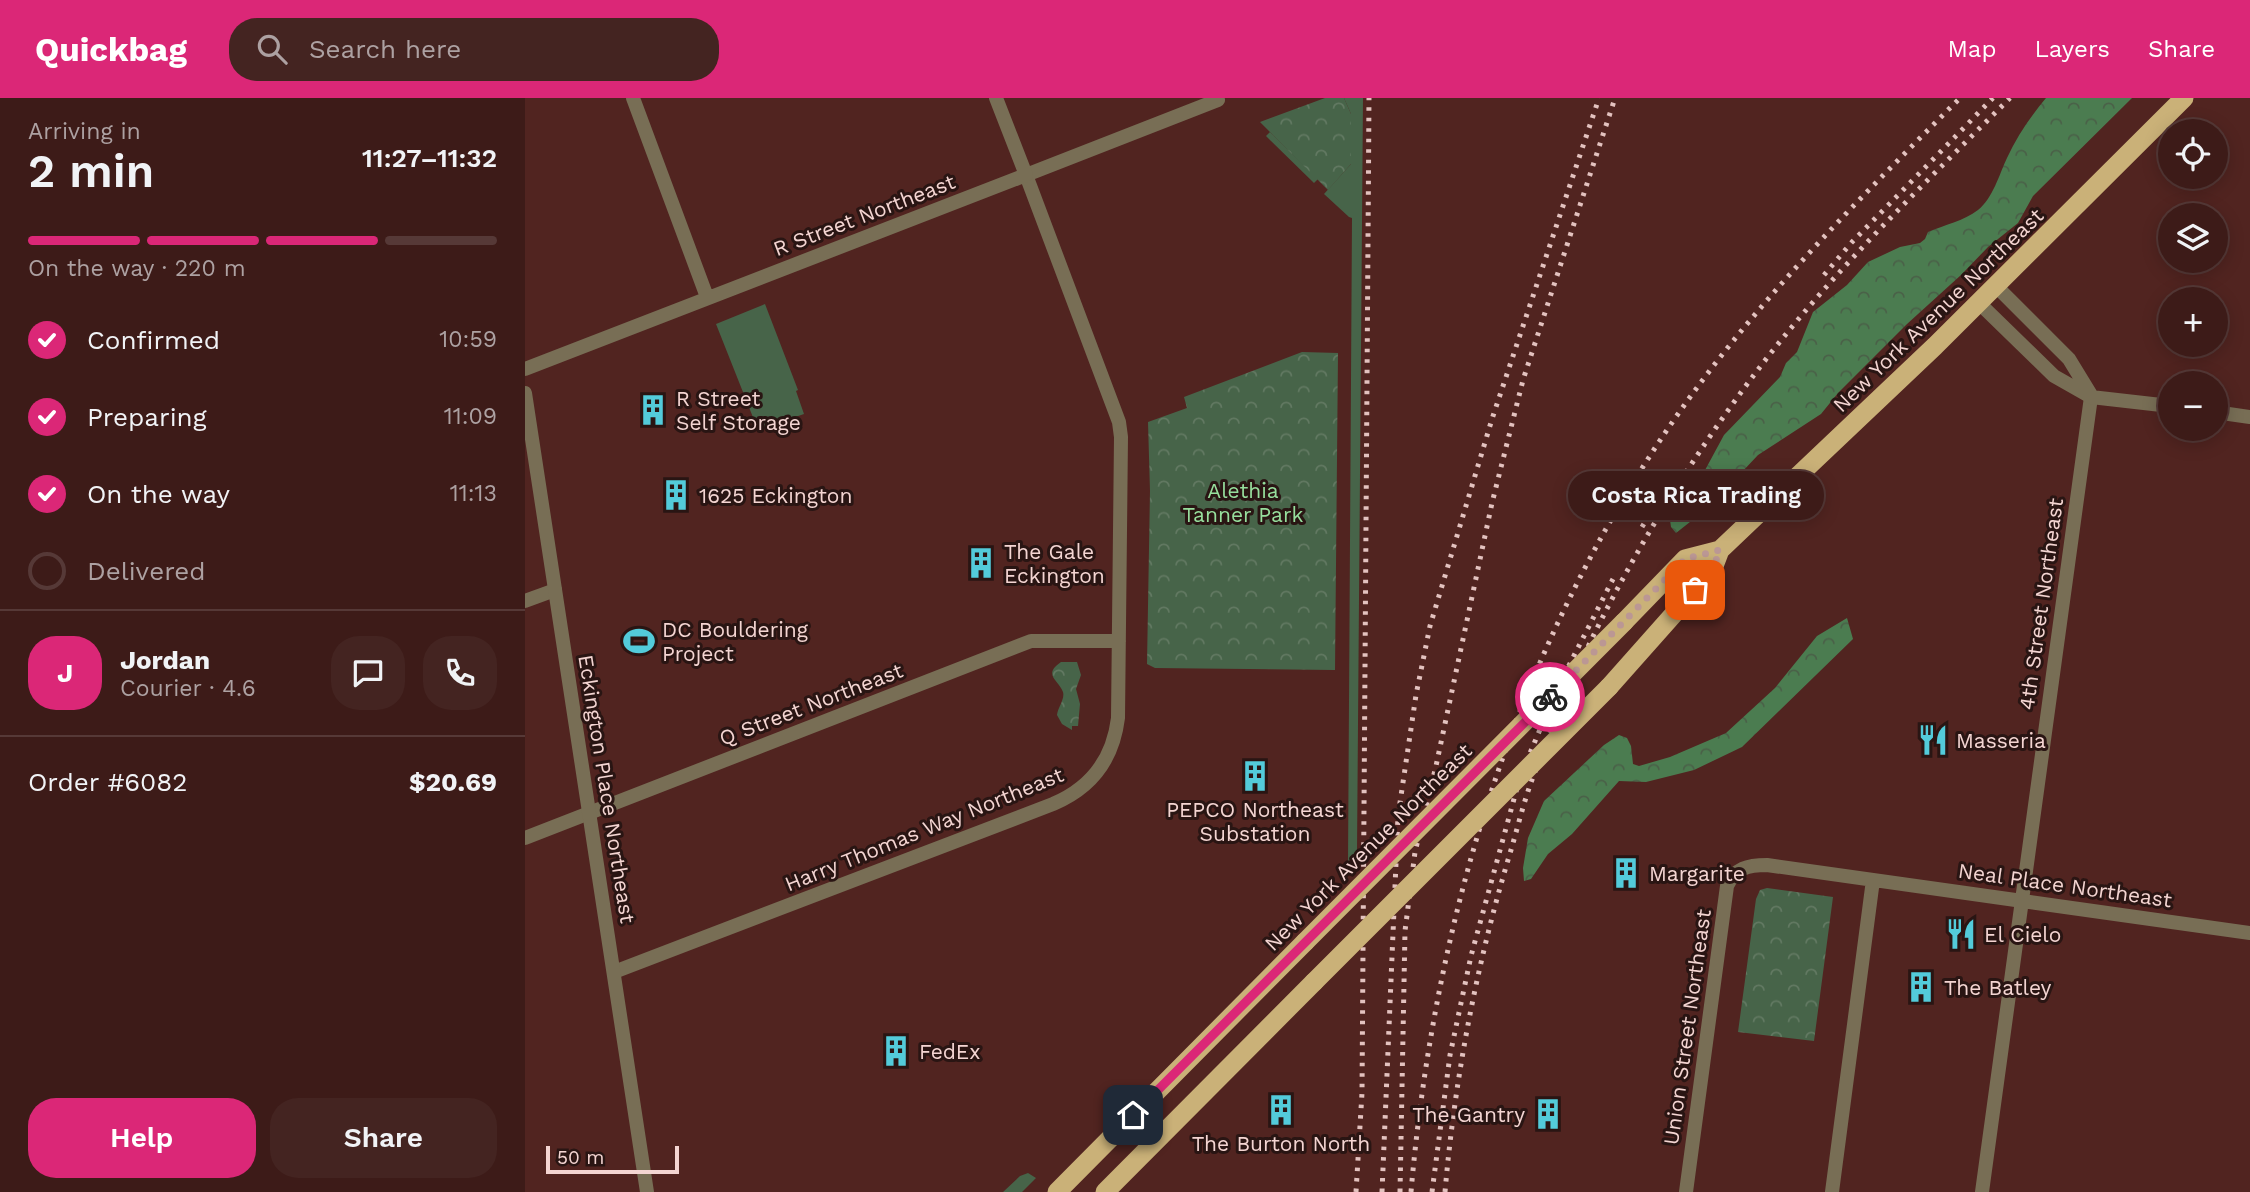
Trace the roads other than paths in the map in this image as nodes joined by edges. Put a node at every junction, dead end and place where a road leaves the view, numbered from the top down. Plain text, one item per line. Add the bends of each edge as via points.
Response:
1 (633, 98) edge
2 (996, 98) edge
3 (2184, 98) edge
4 (1218, 100) edge
5 (1026, 174) junction
6 (1996, 286) junction
7 (707, 298) junction
8 (1978, 302) junction
9 (525, 369) edge
10 (525, 393) edge
11 (2091, 397) junction
12 (2158, 405) edge
13 (2228, 414) edge
14 (2250, 417) edge
15 (1720, 550) junction
16 (555, 590) junction
17 (525, 601) edge
18 (1119, 641) junction
19 (589, 813) junction
20 (525, 838) edge
21 (1737, 871) joint
22 (1874, 880) junction
23 (2022, 900) junction
24 (2250, 933) edge
25 (614, 972) junction
26 (647, 1192) edge
27 (1056, 1192) edge
28 (1105, 1192) edge
29 (1686, 1192) edge
30 (1832, 1192) edge
31 (1982, 1192) edge

1 - 7 street
2 - 5 street, Harry Thomas Way Northeast
3 - 6 highway, New York Avenue Northeast
4 - 5 street, R Street Northeast
5 - 7 street, R Street Northeast
5 - 18 street, Harry Thomas Way Northeast via 1119,422
6 - 8 highway, New York Avenue Northeast
6 - 11 street via 2069,359
7 - 9 street, R Street Northeast
8 - 11 street via 2054,376
8 - 15 highway, New York Avenue Northeast
10 - 16 street, Eckington Place Northeast
11 - 12 street
11 - 23 street, 4th Street Northeast
13 - 14 street
15 - 27 highway, New York Avenue Northeast, bridge via 1685,559
15 - 28 highway, New York Avenue Northeast, bridge via 1712,571 1609,687
16 - 17 street
16 - 19 street, Eckington Place Northeast
18 - 19 street, Q Street Northeast via 1031,641
18 - 25 street, Harry Thomas Way Northeast via 1117,732 1107,759 1079,791
19 - 20 street, Q Street Northeast
19 - 25 street, Eckington Place Northeast
21 - 22 street, Neal Place Northeast via 1762,865
21 - 29 street, Union Street Northeast via 1727,886
22 - 23 street, Neal Place Northeast
22 - 30 street
23 - 24 street, Neal Place Northeast
23 - 31 street, 4th Street Northeast
25 - 26 street, Eckington Place Northeast

